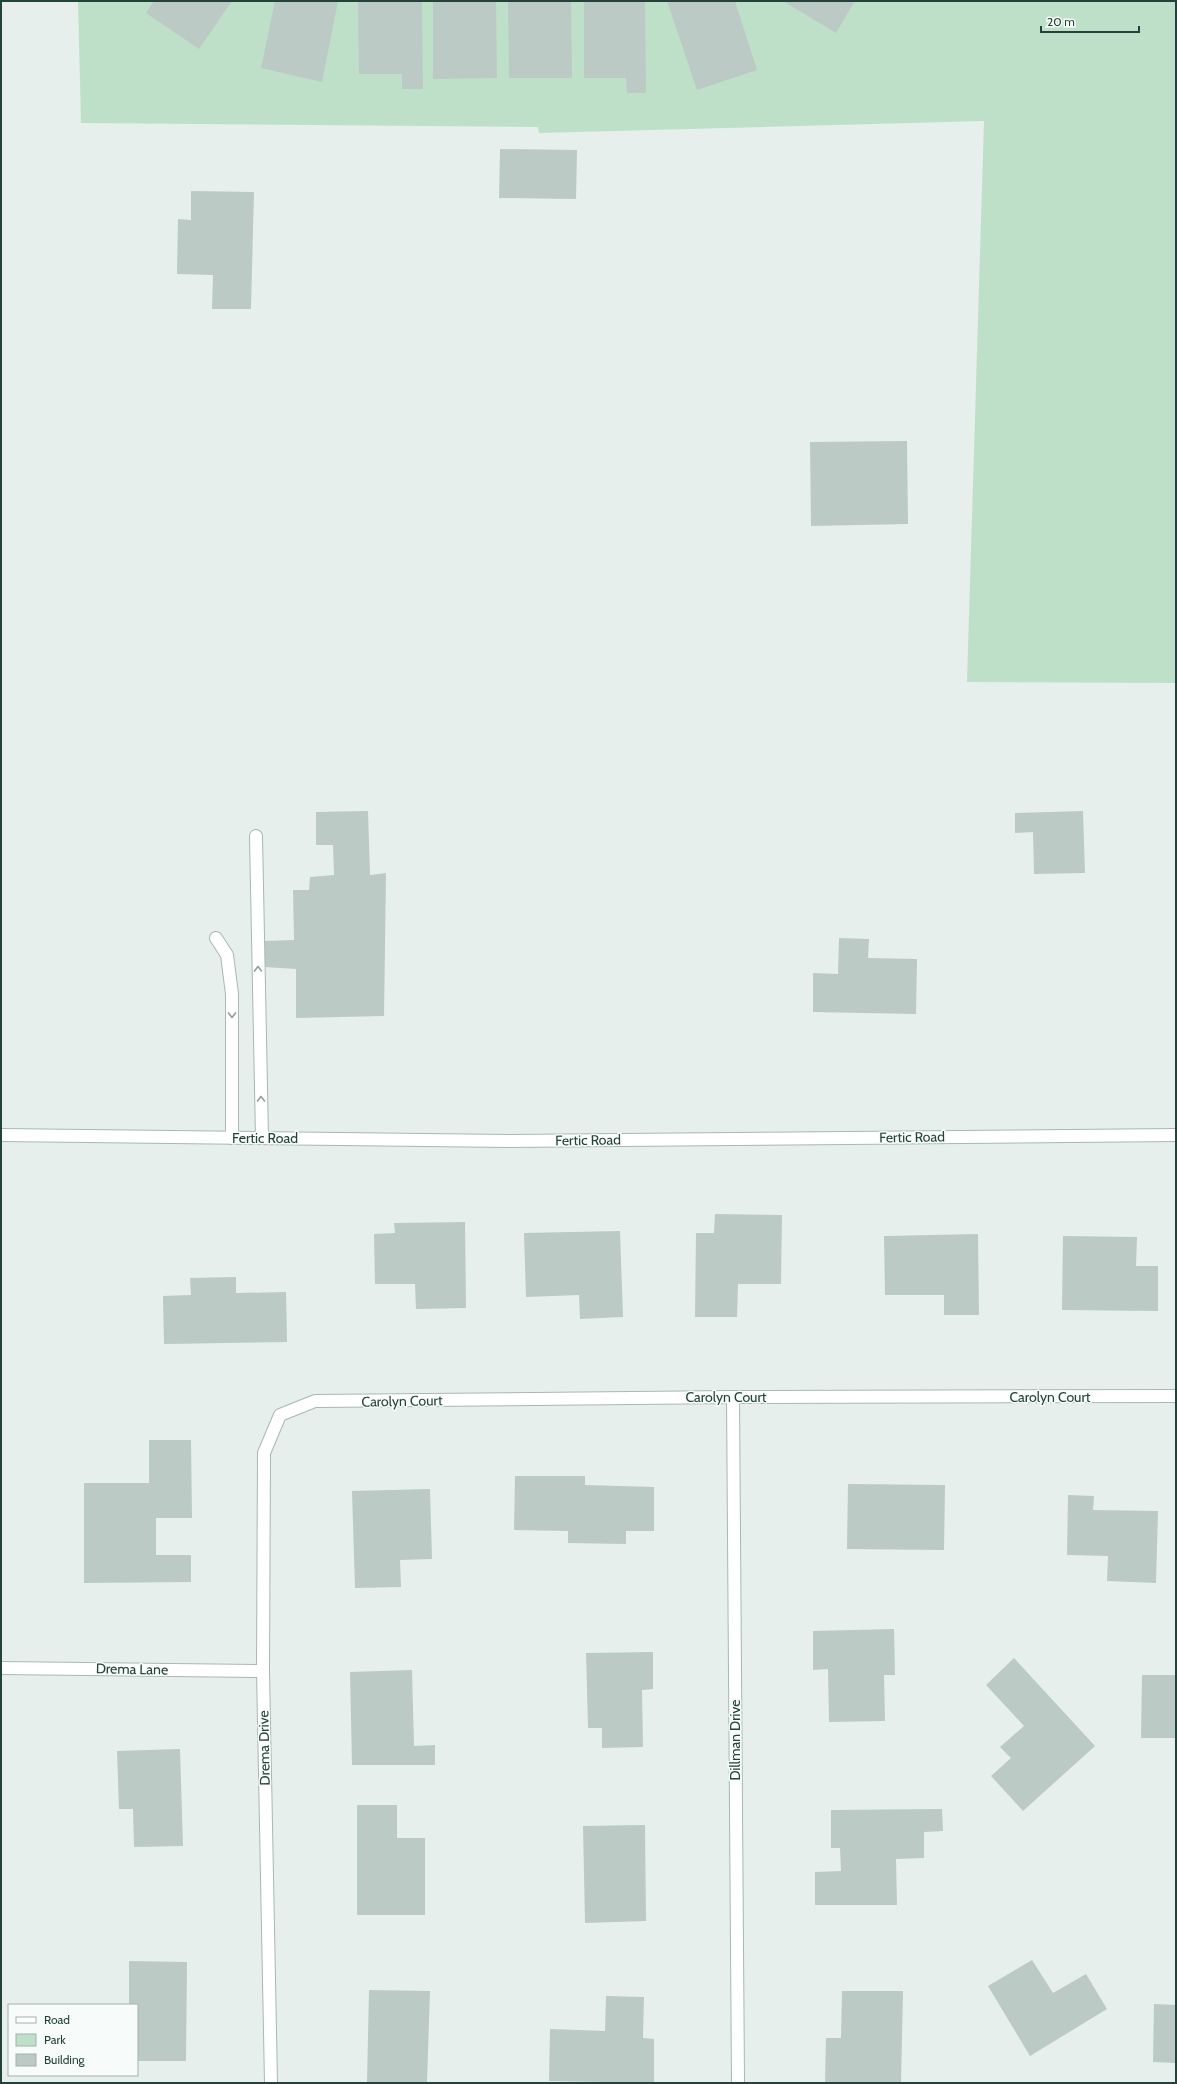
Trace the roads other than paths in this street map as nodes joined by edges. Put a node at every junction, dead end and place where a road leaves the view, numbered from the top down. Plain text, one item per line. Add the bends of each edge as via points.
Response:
1 (256, 836) dead end
2 (216, 938) dead end
3 (1176, 1134) edge
4 (1, 1136) edge
5 (232, 1138) junction
6 (262, 1138) junction
7 (1176, 1396) edge
8 (733, 1397) junction
9 (280, 1415) joint
10 (1, 1668) edge
11 (263, 1671) junction
12 (271, 2083) edge
13 (738, 2083) edge

6 -> 1 street
2 -> 5 street via 227,955 232,994
3 - 6 street, Fertic Road via 517,1141
4 - 5 street, Fertic Road
5 - 6 street, Fertic Road
7 - 8 street, Carolyn Court
8 - 9 street, Carolyn Court via 315,1401
8 - 13 street, Dillman Drive
9 - 11 street, Drema Drive via 264,1453
10 - 11 street, Drema Lane
11 - 12 street, Drema Drive

